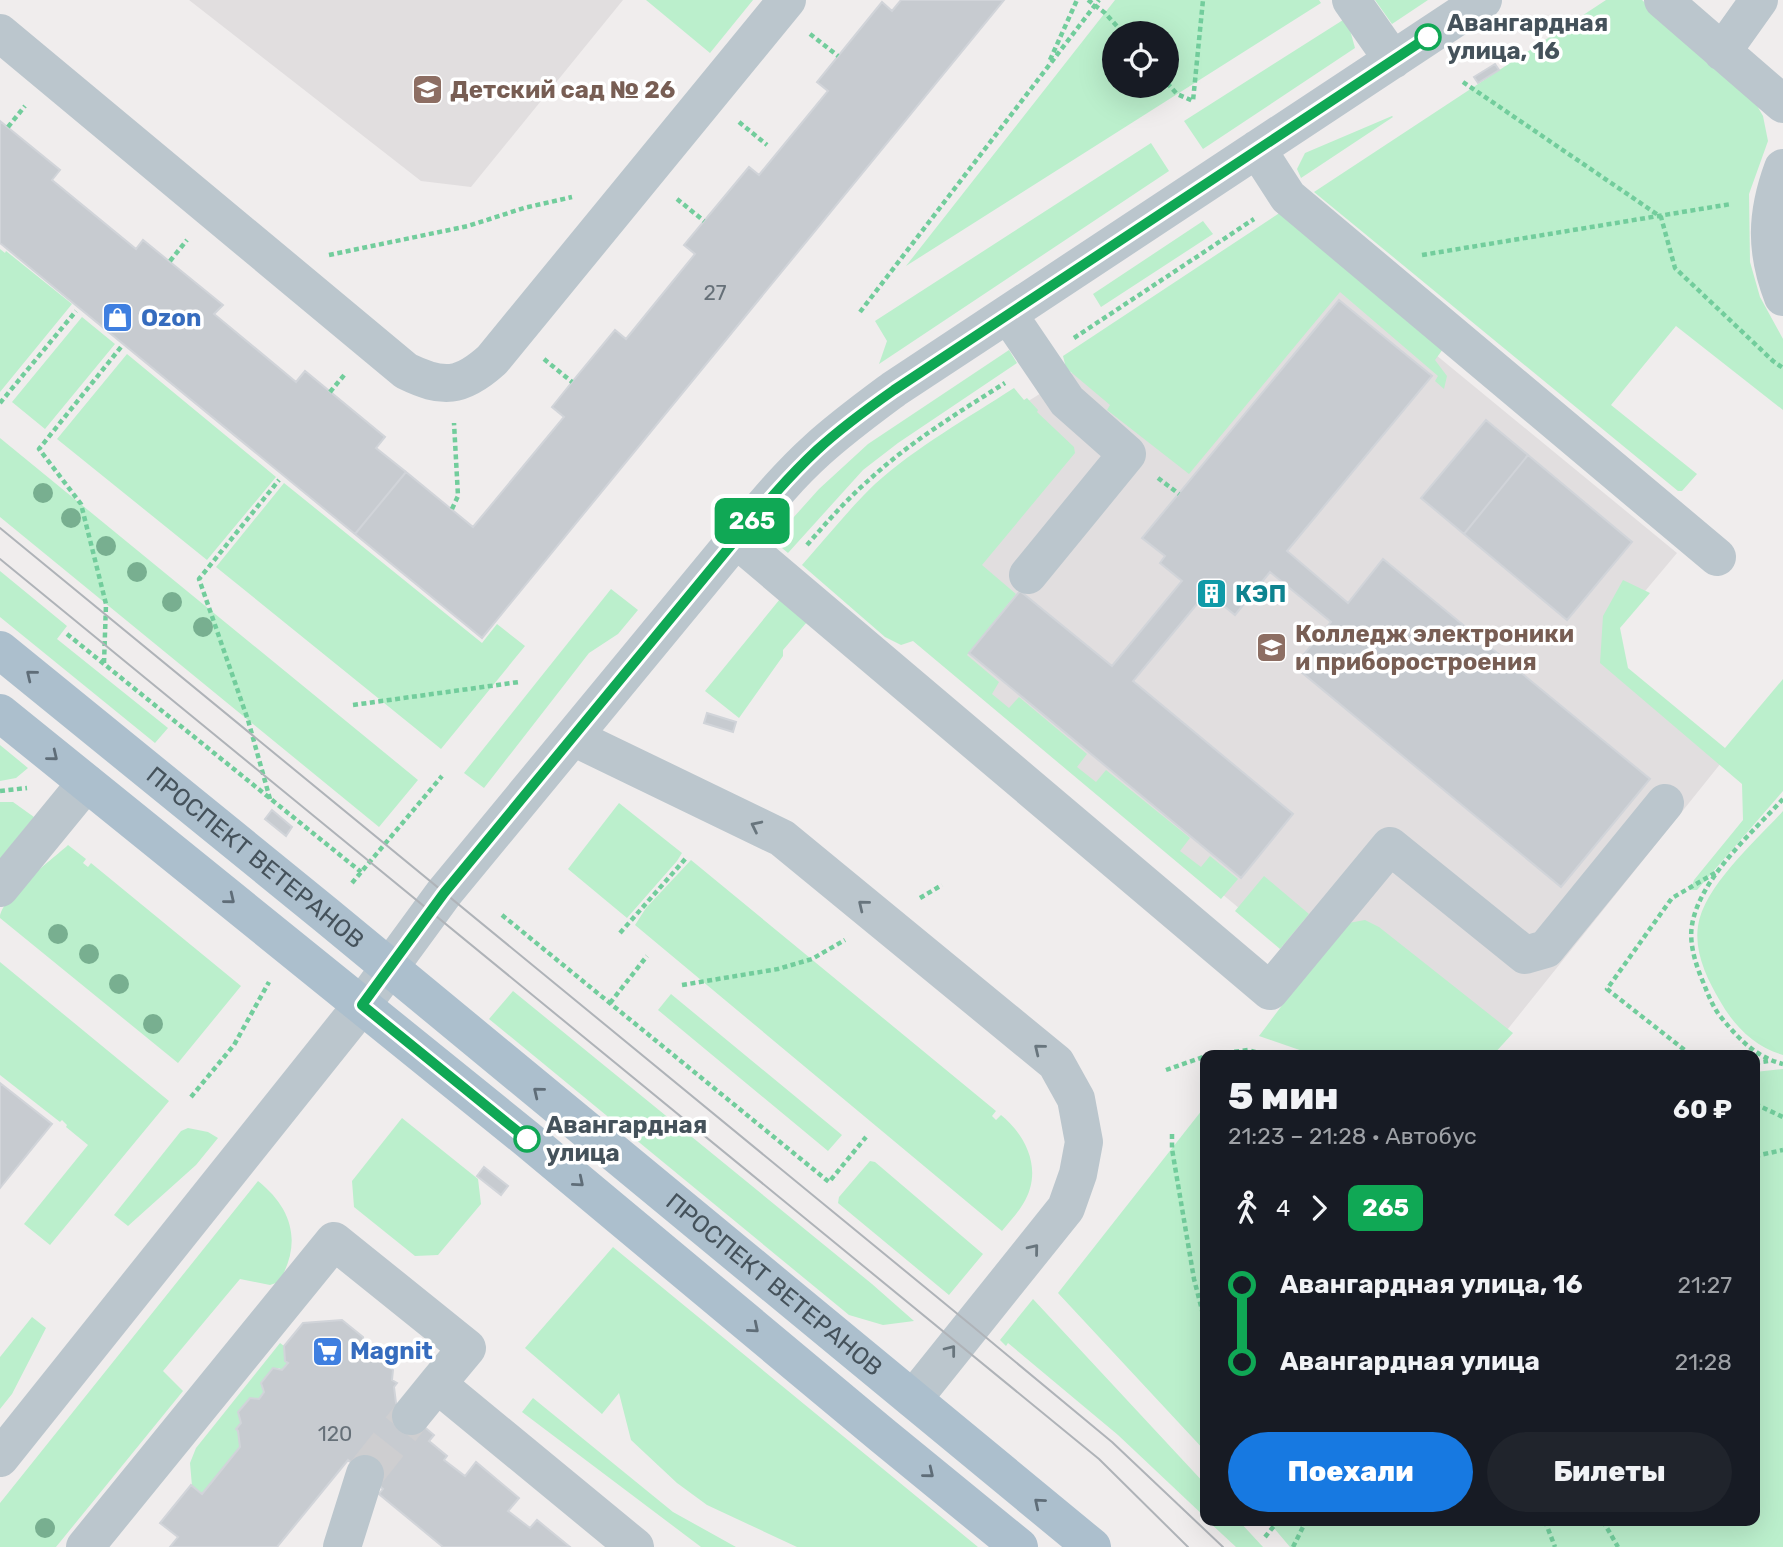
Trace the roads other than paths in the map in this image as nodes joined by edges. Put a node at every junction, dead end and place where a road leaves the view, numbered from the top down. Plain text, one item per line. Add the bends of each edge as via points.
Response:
1 (787, 0) edge
2 (1351, 0) edge
3 (1483, 0) edge
4 (1663, 0) edge
5 (1759, 0) edge
6 (0, 33) edge
7 (1722, 52) junction
8 (1392, 60) junction
9 (1783, 104) edge
10 (1256, 149) junction
11 (1783, 168) edge
12 (1783, 297) edge
13 (1008, 314) junction
14 (736, 539) junction
15 (1717, 557) dead end
16 (1028, 575) dead end
17 (0, 650) edge
18 (0, 713) edge
19 (573, 737) junction
20 (86, 783) junction
21 (1665, 803) dead end
22 (0, 888) edge
23 (390, 969) junction
24 (362, 1005) junction
25 (437, 1384) junction
26 (913, 1399) junction
27 (411, 1416) tunnel mouth
28 (0, 1458) edge
29 (365, 1474) tunnel mouth
30 (85, 1547) edge
31 (342, 1547) edge
32 (635, 1547) edge
33 (1019, 1547) edge
34 (1092, 1547) edge

1 - 6 street via 492,360 473,377 456,383 430,383 406,371
2 - 8 street
3 - 8 street
4 - 7 street
5 - 7 street
7 - 9 street
8 - 10 street
10 - 13 street
10 - 15 street via 1288,197
11 - 12 street via 1773,196 1768,235
13 - 14 street via 852,420 781,485
13 - 16 street via 1067,401 1127,454
14 - 19 street
14 - 21 street via 1270,991 1390,846 1525,955 1546,949
23 -> 17 main road, ПРОСПЕКТ ВЕТЕРАНОВ
18 -> 20 main road, ПРОСПЕКТ ВЕТЕРАНОВ
19 - 23 street via 444,893
26 -> 19 street via 1066,1208 1084,1142 1076,1099 1056,1063 782,838
20 - 22 street
20 -> 24 main road, ПРОСПЕКТ ВЕТЕРАНОВ
23 - 24 street
26 -> 23 main road, ПРОСПЕКТ ВЕТЕРАНОВ
24 - 28 street
24 -> 33 main road, ПРОСПЕКТ ВЕТЕРАНОВ
25 - 27 street
25 - 30 street via 467,1348 334,1241
25 - 32 street
34 -> 26 main road, ПРОСПЕКТ ВЕТЕРАНОВ
29 - 31 street

